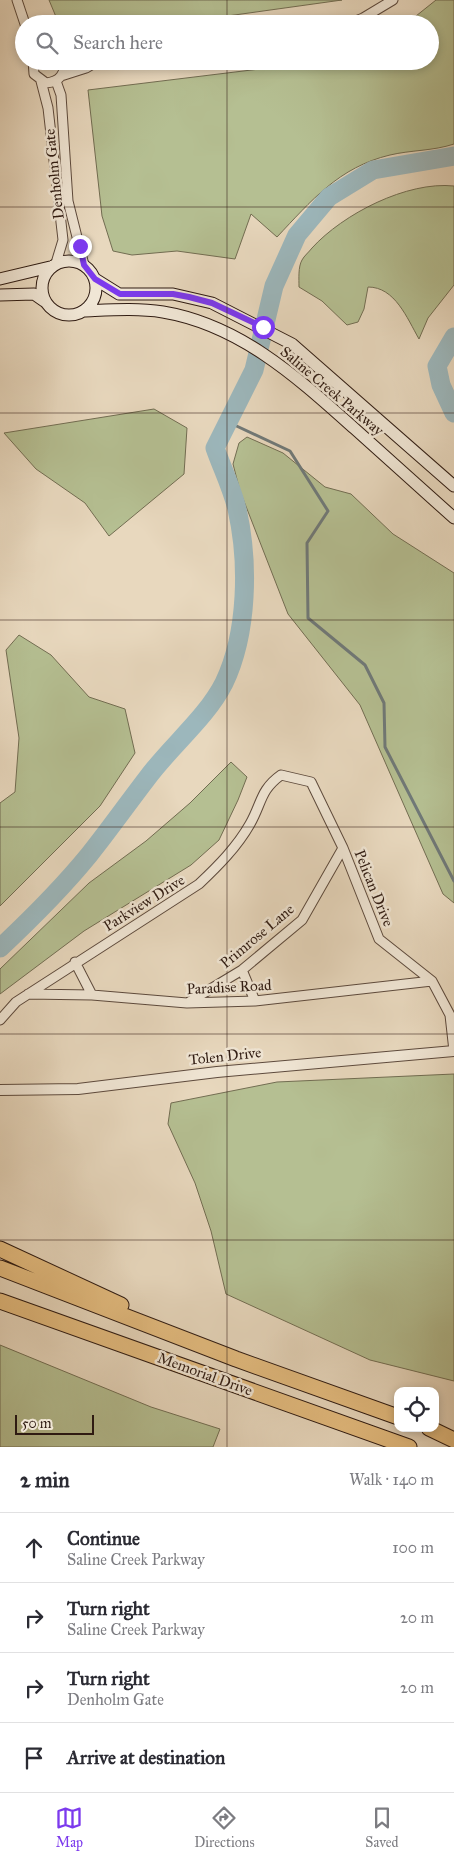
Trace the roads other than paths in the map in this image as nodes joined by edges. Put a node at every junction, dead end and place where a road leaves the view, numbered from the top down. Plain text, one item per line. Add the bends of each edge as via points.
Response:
1 (17, 0) edge
2 (392, 0) edge
3 (22, 14) edge
4 (368, 15) edge
5 (34, 70) edge
6 (63, 70) edge
7 (81, 70) edge
8 (59, 78) junction
9 (41, 81) junction
10 (53, 265) junction
11 (84, 265) junction
12 (0, 279) edge
13 (95, 279) junction
14 (0, 295) edge
15 (44, 301) junction
16 (83, 311) junction
17 (454, 486) edge
18 (454, 518) edge
19 (273, 781) joint
20 (343, 848) junction
21 (75, 962) junction
22 (242, 970) junction
23 (432, 980) junction
24 (28, 994) junction
25 (92, 996) junction
26 (255, 1001) junction
27 (187, 1003) junction
28 (451, 1010) edge
29 (0, 1020) edge
30 (454, 1051) edge
31 (0, 1090) edge
32 (0, 1248) edge
33 (0, 1268) edge
34 (0, 1301) edge
35 (236, 1359) junction
36 (394, 1416) edge
37 (437, 1432) edge
38 (454, 1440) edge
39 (409, 1447) edge

1 - 3 street
2 - 4 street
5 - 9 street, Denholm Gate
6 - 8 street
7 - 8 street
8 - 9 street
8 - 11 street, Denholm Gate via 68,202
9 - 10 street, Denholm Gate via 48,108 63,240
10 - 11 main road via 67,260
10 - 12 main road
10 - 15 main road via 41,283
11 - 13 main road
13 - 16 main road via 95,297
13 - 17 main road, Saline Creek Parkway via 120,294 173,294 212,303 270,331 307,354
14 - 15 main road via 34,294
15 - 16 main road via 57,313 75,315
16 - 18 main road, Saline Creek Parkway via 163,312 211,327 257,349 299,379
19 - 20 street, Pelican Drive via 281,775 311,782
19 - 21 street, Parkview Drive via 268,785 250,825 220,865
20 - 22 street, Primrose Lane via 302,920
20 - 23 street, Pelican Drive via 379,939
21 - 24 street, Parkview Drive
21 - 25 street
22 - 26 street
22 - 27 street, Primrose Lane
23 - 26 street, Paradise Road
23 - 28 street, Pelican Drive
24 - 25 street, Paradise Road
24 - 29 street, Parkview Drive via 7,1009
25 - 27 street, Paradise Road
26 - 27 street, Paradise Road
28 - 30 street, Pelican Drive
30 - 31 street, Tolen Drive via 217,1072 78,1089
32 - 35 highway
33 - 35 highway, Memorial Drive
34 - 39 highway, Memorial Drive
35 - 36 highway, Memorial Drive
37 - 38 highway

